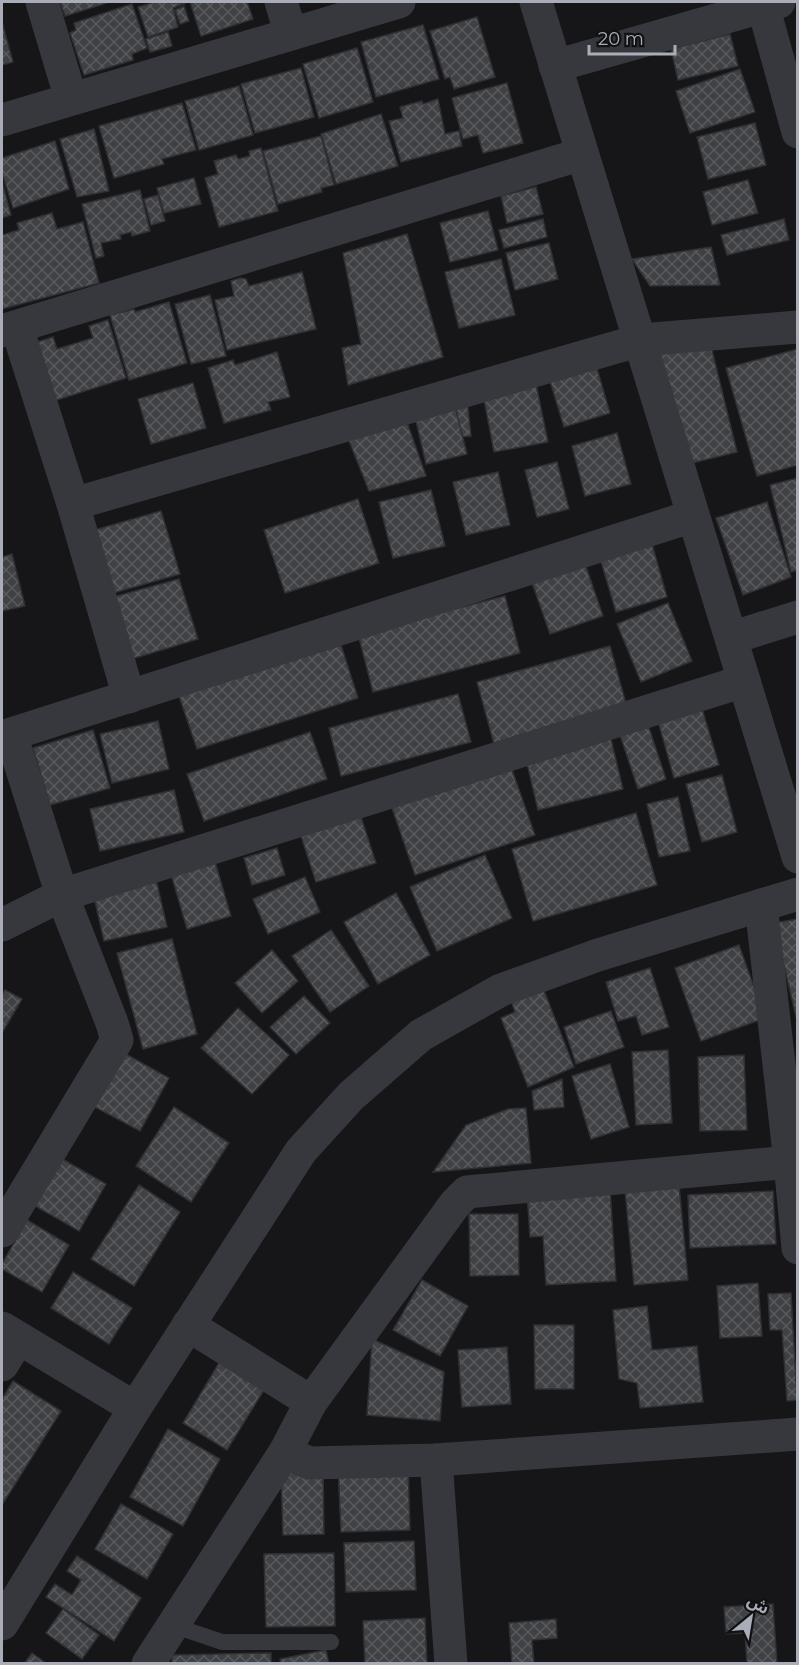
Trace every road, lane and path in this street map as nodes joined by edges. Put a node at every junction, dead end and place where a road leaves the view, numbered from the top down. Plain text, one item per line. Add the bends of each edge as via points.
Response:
1 (42, 2) edge
2 (282, 2) edge
3 (399, 2) edge
4 (536, 2) edge
5 (768, 3) edge
6 (291, 34) junction
7 (555, 66) junction
8 (71, 99) junction
9 (2, 120) edge
10 (798, 132) edge
11 (582, 154) junction
12 (798, 327) edge
13 (9, 330) edge
14 (641, 340) junction
15 (73, 504) junction
16 (693, 516) junction
17 (798, 617) edge
18 (731, 638) junction
19 (744, 681) junction
20 (129, 697) junction
21 (6, 736) edge
22 (798, 857) edge
23 (798, 894) edge
24 (62, 895) junction
25 (761, 905) junction
26 (2, 925) edge
27 (790, 1162) junction
28 (2, 1230) edge
29 (798, 1248) edge
30 (188, 1325) junction
31 (7, 1344) edge
32 (311, 1402) junction
33 (135, 1408) junction
34 (798, 1434) edge
35 (285, 1452) junction
36 (436, 1460) junction
37 (2, 1624) edge
38 (172, 1625) junction
39 (331, 1642) dead end
40 (148, 1664) edge
41 (451, 1664) edge

1 - 8 street
2 - 6 street
3 - 6 street
4 - 7 street
5 - 7 street
5 - 10 street
6 - 8 street
7 - 11 street
8 - 9 street
11 - 13 street
11 - 14 street
12 - 14 street
13 - 15 street
14 - 15 street
14 - 16 street
15 - 20 street
16 - 18 street
16 - 20 street
17 - 18 street
18 - 19 street
19 - 22 street
19 - 24 street
20 - 21 street
21 - 24 street
23 - 25 street
24 - 26 street
24 - 28 street via 117,1040
25 - 27 street
25 - 30 street via 598,955 501,990 422,1035 351,1096 300,1152
27 - 29 street
27 - 32 street via 467,1192
30 - 32 street
30 - 33 street
31 - 33 street
32 - 35 street
33 - 37 street
34 - 36 street
35 - 36 street via 309,1463
35 - 38 street
36 - 41 street
38 - 39 lane via 222,1642
38 - 40 street

